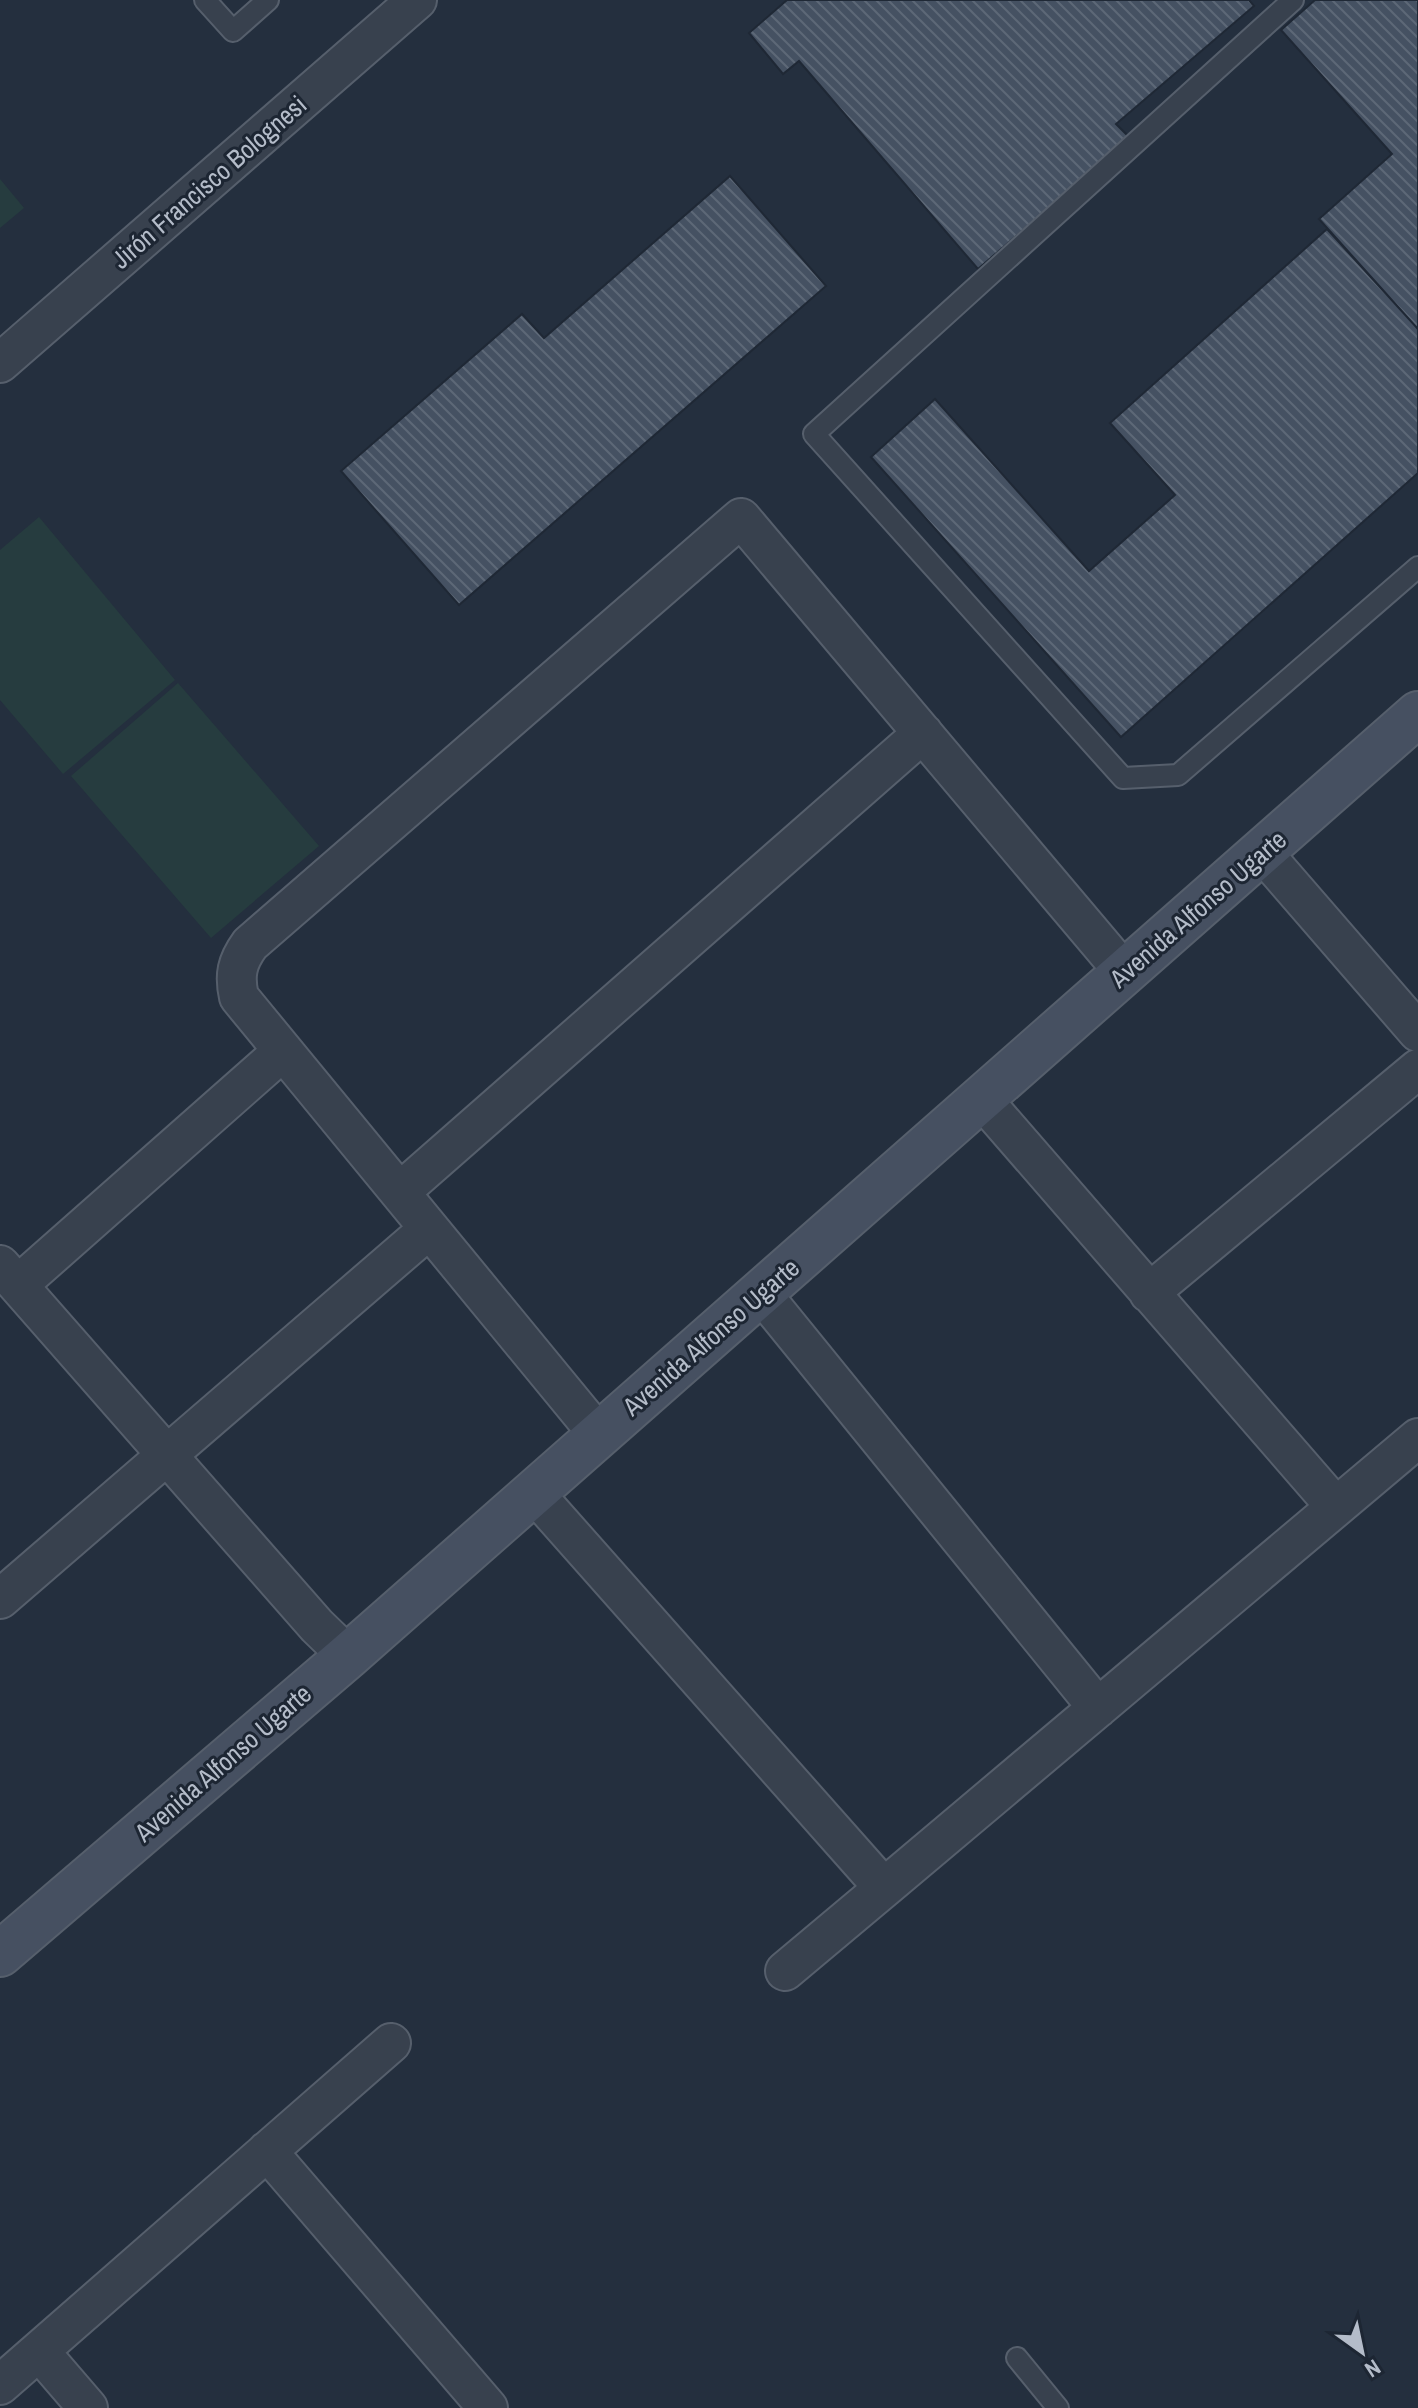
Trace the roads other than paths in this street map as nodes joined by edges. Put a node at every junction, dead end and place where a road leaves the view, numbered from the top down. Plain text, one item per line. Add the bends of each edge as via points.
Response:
1 (205, 0) edge
2 (268, 0) edge
3 (417, 0) edge
4 (1293, 0) edge
5 (0, 363) edge
6 (1418, 567) edge
7 (1418, 714) edge
8 (923, 733) junction
9 (1262, 852) junction
10 (1125, 973) junction
11 (1418, 1032) edge
12 (283, 1051) junction
13 (1418, 1069) edge
14 (981, 1098) junction
15 (400, 1192) junction
16 (429, 1229) junction
17 (9, 1275) edge
18 (761, 1293) junction
19 (1149, 1293) junction
20 (599, 1435) junction
21 (1418, 1438) edge
22 (167, 1453) junction
23 (534, 1493) junction
24 (1336, 1507) junction
25 (0, 1599) edge
26 (348, 1656) junction
27 (1098, 1708) junction
28 (884, 1888) junction
29 (4, 1943) edge
30 (785, 1971) dead end
31 (391, 2043) dead end
32 (267, 2151) junction
33 (39, 2351) junction
34 (1017, 2358) dead end
35 (0, 2385) edge
36 (88, 2408) edge
37 (488, 2408) edge
38 (1058, 2408) edge

1 - 2 lane via 233,31
3 - 5 street, Jirón Francisco Bolognesi
4 - 6 lane via 814,434 1123,778 1178,775
7 - 9 street, Avenida Alfonso Ugarte
8 - 10 street
8 - 12 street via 741,518 250,944 239,959 239,997
8 - 15 street
9 - 10 street, Avenida Alfonso Ugarte
9 - 11 street
10 - 14 street, Avenida Alfonso Ugarte
12 - 15 street
12 - 17 street
13 - 19 street
14 - 18 street, Avenida Alfonso Ugarte
14 - 19 street
15 - 16 street
16 - 20 street
16 - 22 street
17 - 22 street
18 - 20 street, Avenida Alfonso Ugarte
18 - 27 street
19 - 24 street
20 - 23 street, Avenida Alfonso Ugarte
21 - 24 street
22 - 25 street
22 - 26 street
23 - 26 street, Avenida Alfonso Ugarte
23 - 28 street
24 - 27 street
26 - 29 street, Avenida Alfonso Ugarte
27 - 28 street
28 - 30 street
31 - 32 street
32 - 33 street
32 - 37 street
33 - 35 street
33 - 36 street
34 - 38 lane

